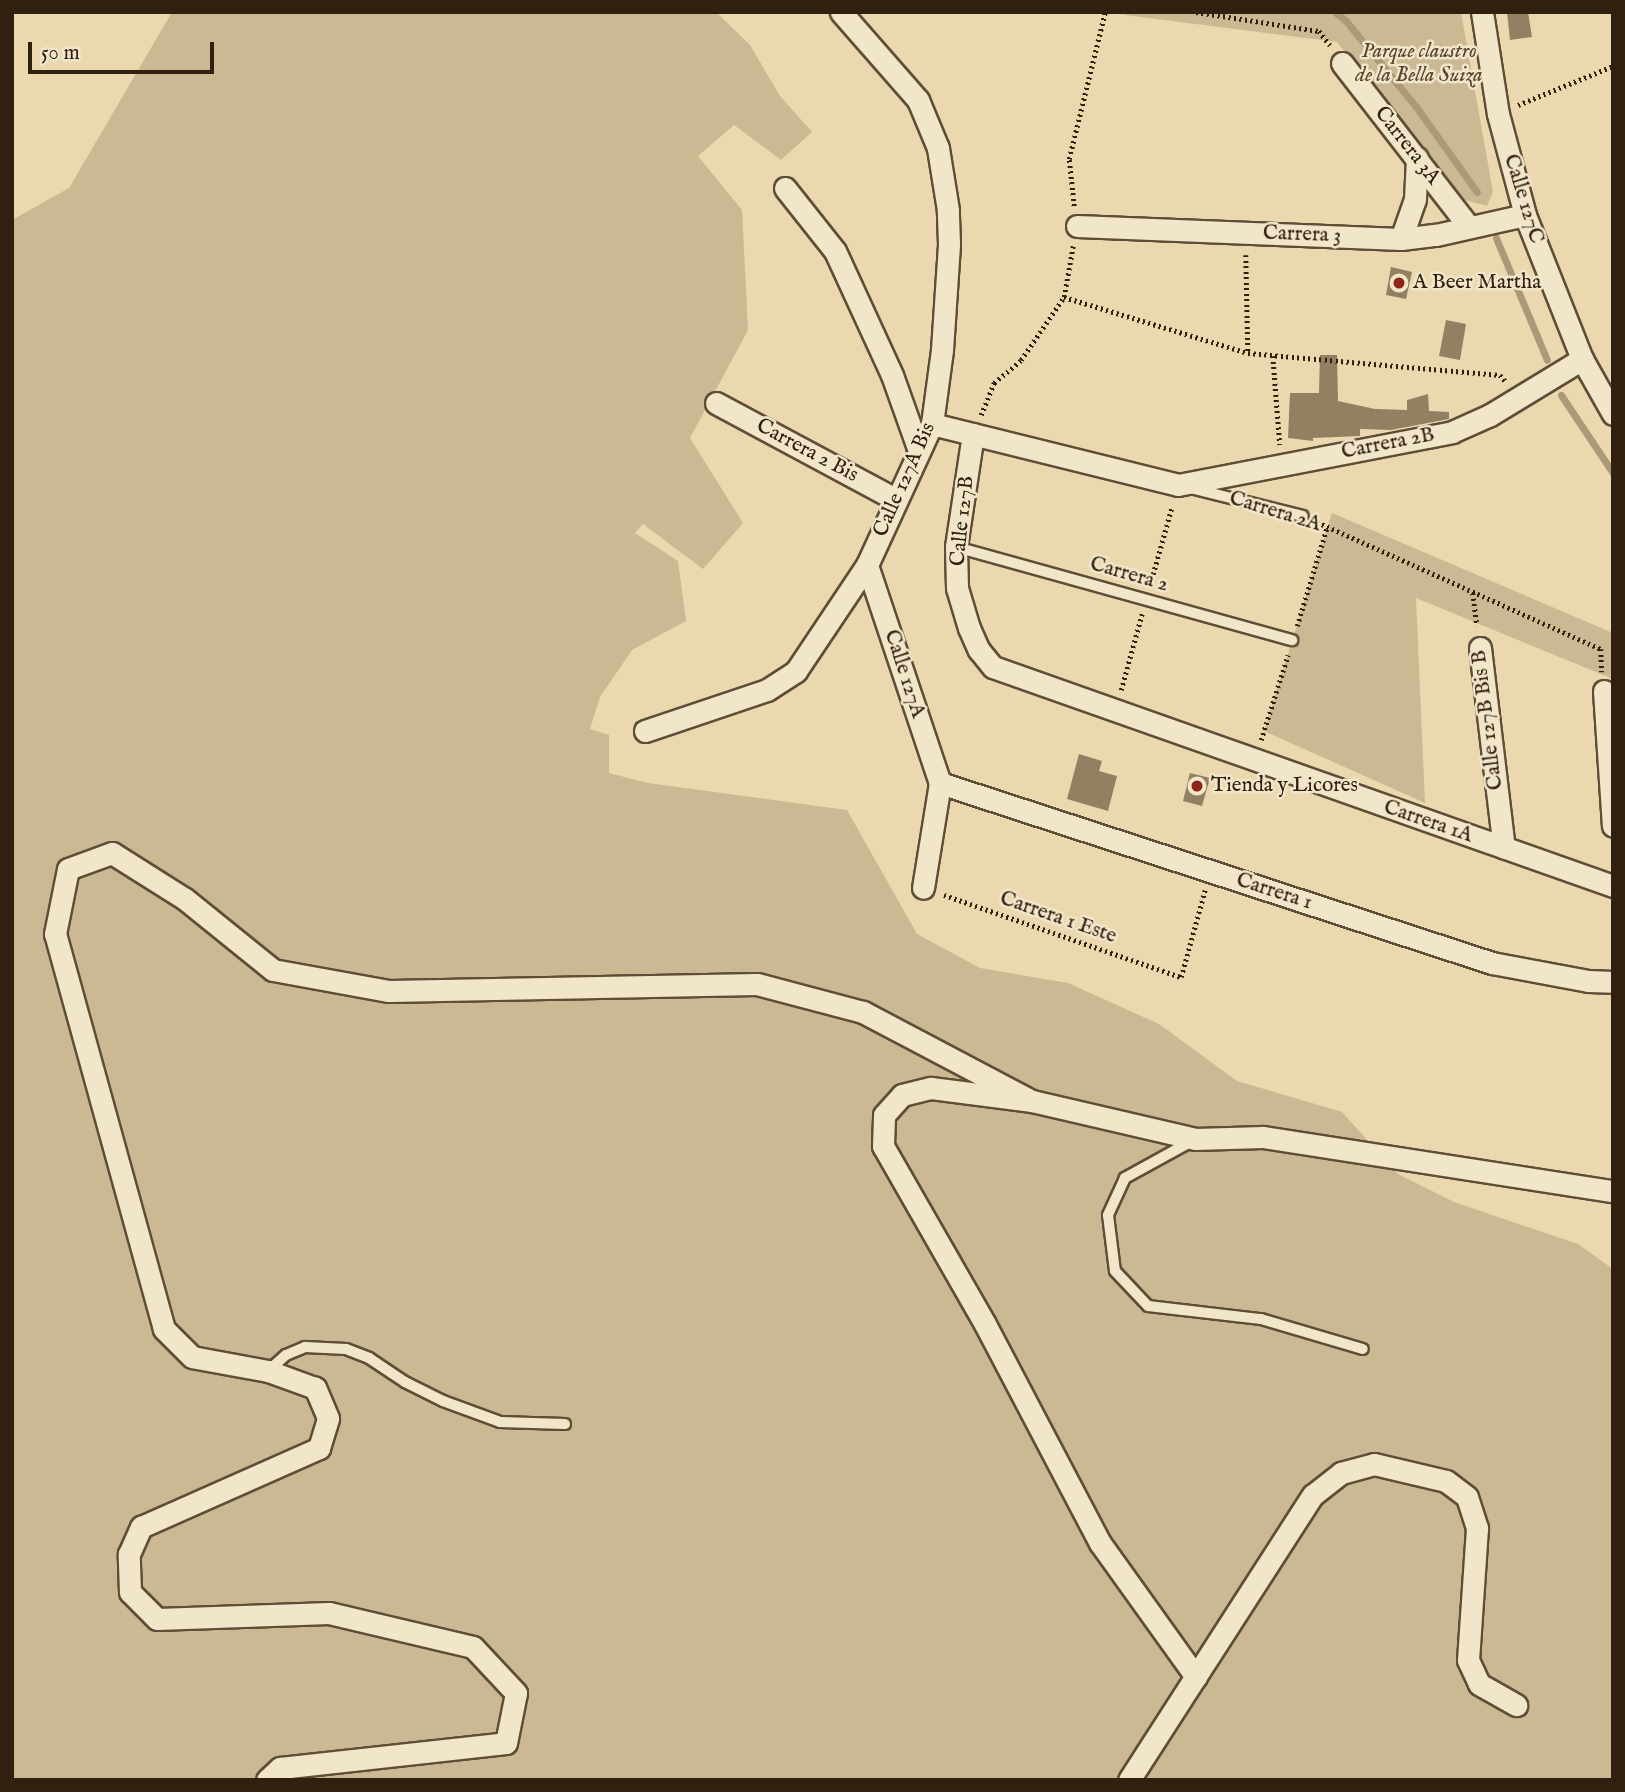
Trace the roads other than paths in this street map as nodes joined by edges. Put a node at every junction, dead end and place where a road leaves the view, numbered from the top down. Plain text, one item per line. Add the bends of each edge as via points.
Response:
1 (841, 12) edge
2 (1482, 12) edge
3 (1342, 62) road end
4 (1417, 158) junction
5 (785, 188) dead end
6 (1525, 215) junction
7 (1077, 226) dead end
8 (1469, 227) junction
9 (1401, 239) junction
10 (1582, 359) junction
11 (716, 403) dead end
12 (1613, 414) edge
13 (932, 424) junction
14 (973, 434) junction
15 (919, 452) junction
16 (1178, 485) junction
17 (897, 500) junction
18 (1303, 516) road end
19 (956, 547) junction
20 (867, 565) junction
21 (1292, 640) dead end
22 (1480, 648) road end
23 (1006, 674) joint
24 (1604, 691) dead end
25 (645, 731) dead end
26 (940, 783) junction
27 (1613, 826) edge
28 (1504, 848) junction
29 (1613, 886) edge
30 (923, 888) road end
31 (1613, 982) edge
32 (1032, 1101) junction
33 (1195, 1139) junction
34 (1613, 1191) edge
35 (1363, 1349) dead end
36 (268, 1371) junction
37 (565, 1424) dead end
38 (1196, 1677) junction
39 (1516, 1705) dead end
40 (267, 1780) edge
41 (1129, 1780) edge

1 - 13 street, Calle 127A Bis via 918,100 938,148 949,244
2 - 6 street, Calle 127C via 1498,114
3 - 4 street, Carrera 3A
4 - 8 street, Carrera 3A
4 - 9 street via 1415,199
5 - 15 street via 835,251 892,375
6 - 8 street, Carrera 3
6 - 10 street, Calle 127C
7 - 9 street, Carrera 3
8 - 9 street, Carrera 3
10 - 12 street, Calle 127C
10 - 16 street, Carrera 2B via 1452,432
11 - 17 street, Carrera 2 Bis
13 - 14 street, Carrera 2A
13 - 15 street, Calle 127A Bis
14 - 16 street, Carrera 2A
14 - 19 street, Calle 127B
15 - 17 street, Calle 127A Bis
16 - 18 lane, Carrera 2A
17 - 20 street, Calle 127A Bis
19 - 21 lane, Carrera 2
19 - 23 street, Calle 127B via 957,588 969,628 979,650
20 - 25 street, Calle 127A Bis via 796,671 767,690
20 - 26 street, Calle 127A
22 - 28 street, Calle 127B Bis B
23 - 28 street, Carrera 1A
24 - 27 street
26 - 30 street
26 - 31 street, Carrera 1 via 1492,963
28 - 29 street, Carrera 1A
32 - 33 street
32 - 36 street via 863,1013 757,984 390,991 273,970 185,899 112,853 68,869 55,934 164,1329 192,1357
32 - 38 street via 931,1088 902,1095 884,1115 883,1146 985,1324 1100,1543
33 - 34 street via 1263,1137
33 - 35 lane via 1125,1178 1108,1215 1115,1271 1148,1306 1261,1319
36 - 37 lane via 286,1355 305,1348 346,1349 443,1401 500,1422
36 - 40 street via 315,1388 328,1418 319,1448 141,1527 129,1554 130,1592 157,1619 329,1613 472,1647 516,1693 506,1743 281,1768
38 - 39 street via 1314,1495 1341,1473 1374,1464 1446,1481 1467,1497 1477,1528 1468,1660 1479,1684
38 - 41 street

